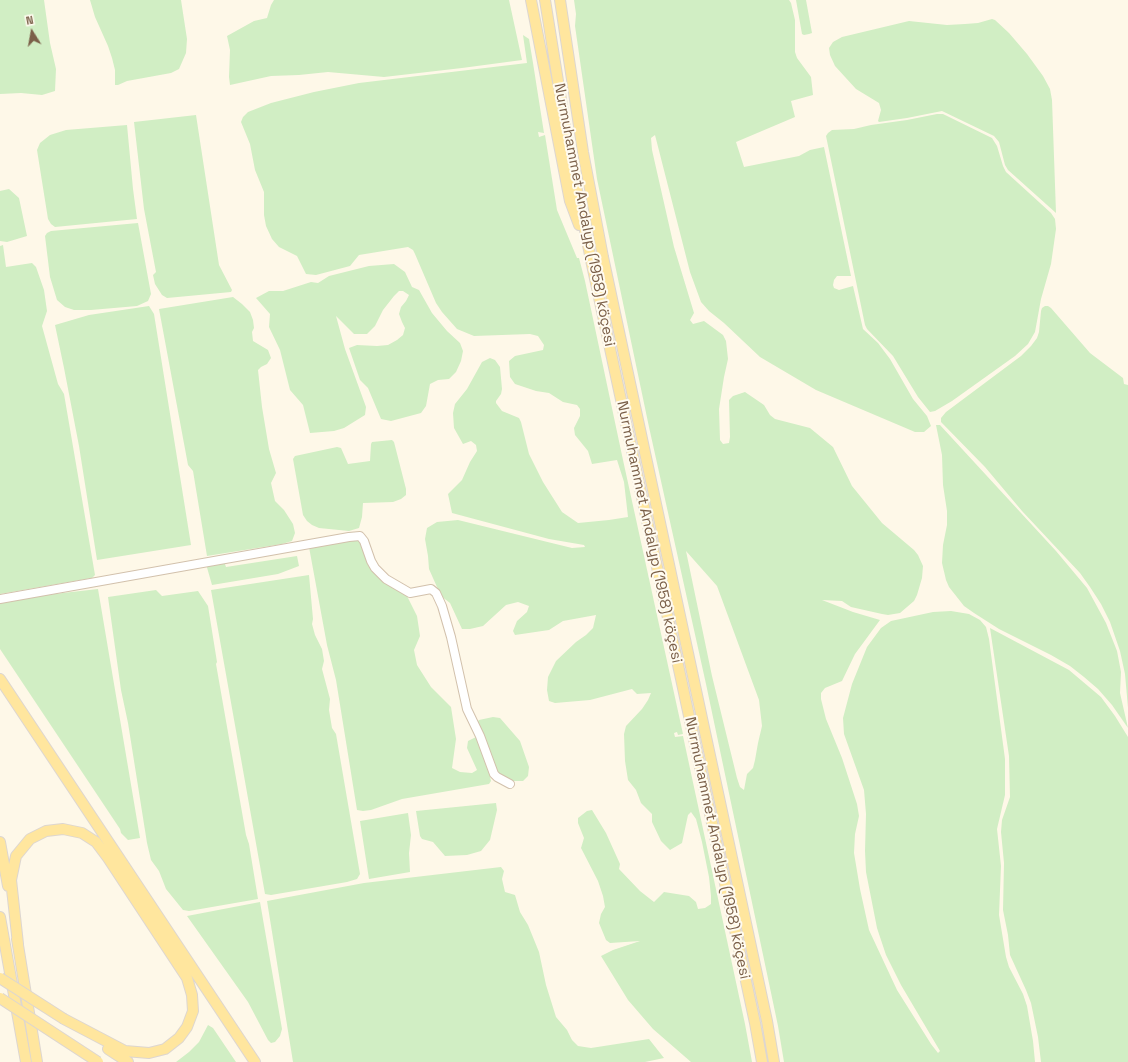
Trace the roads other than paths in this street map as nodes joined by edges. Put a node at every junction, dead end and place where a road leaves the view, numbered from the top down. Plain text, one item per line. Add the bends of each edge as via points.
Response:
1 (531, 0) edge
2 (545, 0) edge
3 (560, 0) edge
4 (591, 260) junction
5 (0, 599) edge
6 (0, 679) edge
7 (510, 784) dead end
8 (0, 842) edge
9 (0, 917) edge
10 (0, 926) edge
11 (18, 944) junction
12 (5, 948) junction
13 (0, 978) edge
14 (0, 998) edge
15 (105, 1043) junction
16 (26, 1061) edge
17 (37, 1062) edge
18 (98, 1062) edge
19 (128, 1062) edge
20 (255, 1062) edge
21 (762, 1062) edge
22 (774, 1062) edge

1 - 4 main road via 570,201
2 - 4 main road, Nurmuhammet Andalyp (1958) köçesi via 570,156
3 - 22 main road, Nurmuhammet Andalyp (1958) köçesi via 584,159 603,257
4 - 21 main road, Nurmuhammet Andalyp (1958) köçesi
5 - 7 street via 360,536 375,568 386,579 410,593 428,589 436,593 451,637 467,709 494,774
6 - 20 main road
8 - 11 main road
9 - 12 main road
10 - 12 main road
11 - 15 main road via 11,880 16,856 30,839 46,831 63,829 82,833 96,842 187,978 193,1011 187,1027 179,1038 165,1049 149,1054 125,1051
11 - 17 main road
12 - 16 main road
13 - 15 main road, bridge
14 - 18 main road, bridge
15 - 19 main road

